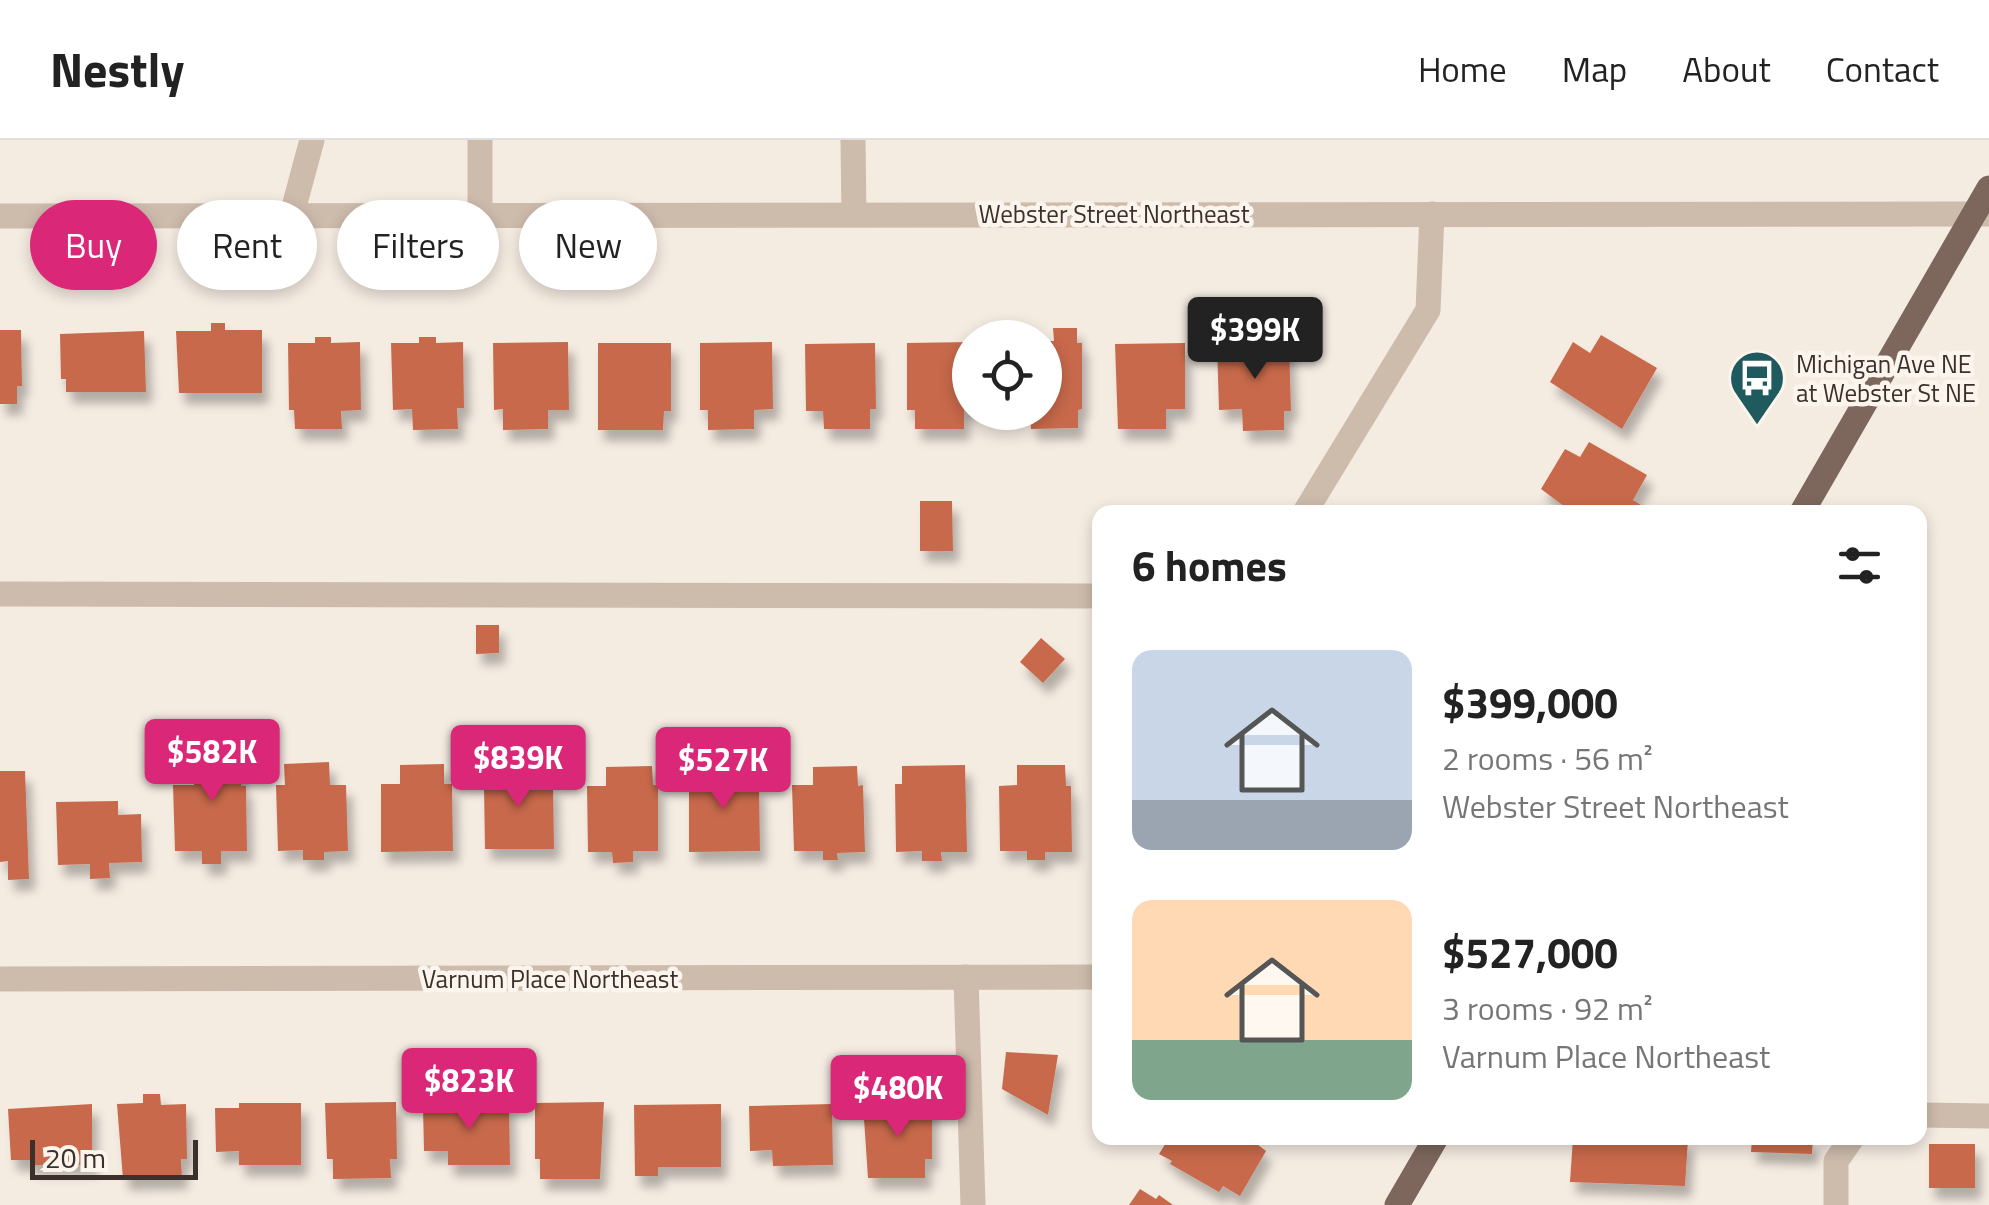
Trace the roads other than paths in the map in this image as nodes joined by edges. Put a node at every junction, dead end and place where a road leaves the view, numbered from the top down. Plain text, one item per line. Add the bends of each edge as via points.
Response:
1 (312, 140) edge
2 (480, 140) edge
3 (853, 140) edge
4 (1989, 188) edge
5 (296, 200) edge
6 (480, 200) edge
7 (499, 212) edge
8 (854, 214) junction
9 (1432, 214) junction
10 (1982, 214) edge
11 (177, 215) edge
12 (0, 216) edge
13 (1308, 505) edge
14 (1806, 505) edge
15 (0, 594) edge
16 (1092, 596) edge
17 (966, 977) junction
18 (1092, 977) edge
19 (0, 979) edge
20 (1927, 1115) edge
21 (1989, 1116) edge
22 (1432, 1145) edge
23 (1847, 1145) edge
24 (974, 1205) edge
25 (1397, 1205) edge
26 (1836, 1205) edge

1 - 5 street
2 - 6 street
3 - 8 street
4 - 10 main road
7 - 8 street, Webster Street Northeast
8 - 9 street, Webster Street Northeast
9 - 10 street, Webster Street Northeast
9 - 13 street via 1428,310
10 - 14 main road
11 - 12 street, Webster Street Northeast
15 - 16 street
17 - 18 street, Varnum Place Northeast
17 - 19 street, Varnum Place Northeast
17 - 24 street
20 - 21 street
22 - 25 main road
23 - 26 street via 1836,1161

